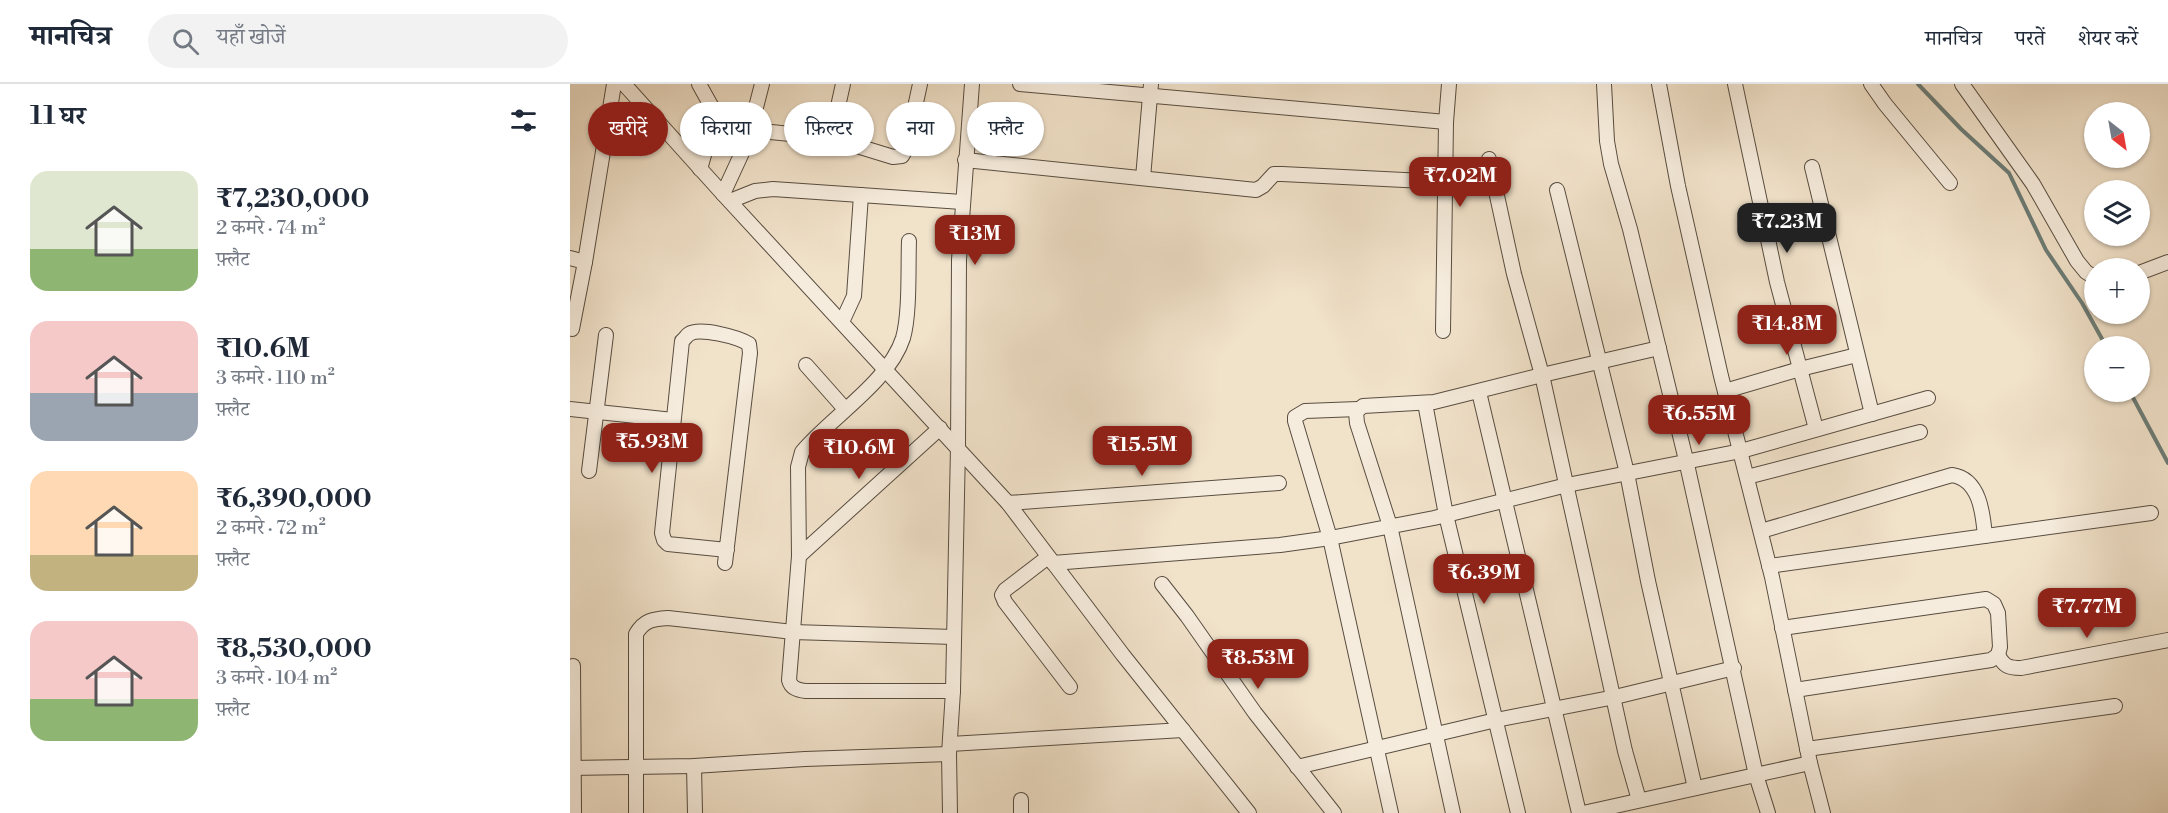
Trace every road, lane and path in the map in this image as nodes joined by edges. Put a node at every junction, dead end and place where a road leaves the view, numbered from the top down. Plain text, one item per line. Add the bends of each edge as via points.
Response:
1 (614, 84) edge
2 (624, 84) edge
3 (699, 84) edge
4 (762, 84) edge
5 (843, 84) edge
6 (920, 84) edge
7 (972, 84) edge
8 (1020, 84) edge
9 (1449, 84) edge
10 (1604, 84) edge
11 (1659, 84) edge
12 (1735, 84) edge
13 (1871, 84) edge
14 (1962, 84) edge
15 (1151, 90) edge
16 (758, 102) edge
17 (839, 102) edge
18 (1446, 122) junction
19 (874, 151) edge
20 (741, 156) edge
21 (1489, 159) dead end
22 (966, 160) junction
23 (1812, 167) dead end
24 (700, 169) junction
25 (1143, 178) junction
26 (1445, 182) junction
27 (1950, 183) dead end
28 (1557, 190) dead end
29 (861, 195) junction
30 (726, 198) junction
31 (962, 202) junction
32 (909, 241) dead end
33 (570, 258) edge
34 (585, 262) junction
35 (2168, 262) edge
36 (2084, 268) edge
37 (2150, 269) edge
38 (842, 322) junction
39 (572, 329) dead end
40 (1443, 331) dead end
41 (606, 335) dead end
42 (1659, 348) junction
43 (1857, 355) junction
44 (1601, 363) junction
45 (806, 365) dead end
46 (1800, 369) junction
47 (886, 370) junction
48 (1542, 375) junction
49 (1725, 391) junction
50 (1479, 392) junction
51 (1928, 398) dead end
52 (1425, 403) junction
53 (570, 409) edge
54 (845, 409) junction
55 (1358, 409) junction
56 (595, 411) junction
57 (1872, 414) junction
58 (673, 420) junction
59 (940, 428) junction
60 (1816, 429) junction
61 (1920, 432) dead end
62 (958, 447) junction
63 (1741, 451) junction
64 (1686, 460) junction
65 (589, 471) dead end
66 (1627, 473) junction
67 (1747, 477) junction
68 (1279, 483) dead end
69 (1567, 486) junction
70 (1506, 502) junction
71 (1008, 503) junction
72 (2151, 513) dead end
73 (1446, 515) junction
74 (1390, 525) junction
75 (1761, 531) junction
76 (1985, 536) junction
77 (1330, 538) junction
78 (799, 556) junction
79 (1051, 560) junction
80 (1769, 566) junction
81 (1162, 584) dead end
82 (1782, 628) junction
83 (793, 632) junction
84 (954, 637) junction
85 (2168, 640) edge
86 (1998, 655) junction
87 (573, 666) dead end
88 (1734, 668) junction
89 (1671, 682) junction
90 (1070, 687) dead end
91 (1795, 690) junction
92 (953, 691) junction
93 (1615, 698) junction
94 (2115, 706) dead end
95 (1554, 709) junction
96 (1496, 720) junction
97 (1182, 730) junction
98 (1435, 734) junction
99 (950, 749) junction
100 (1377, 749) junction
101 (1807, 749) junction
102 (1810, 763) junction
103 (694, 766) junction
104 (635, 767) junction
105 (1297, 767) junction
106 (572, 768) edge
107 (1756, 775) junction
108 (1695, 788) junction
109 (1639, 800) junction
110 (574, 813) edge
111 (636, 813) edge
112 (695, 813) edge
113 (950, 813) edge
114 (1248, 813) edge
115 (1334, 813) edge
116 (1391, 813) edge
117 (1453, 813) edge
118 (1518, 813) edge
119 (1581, 813) edge
120 (1768, 813) edge
121 (1823, 813) edge

1 - 34 street
2 - 24 street
3 - 24 street via 714,111
4 - 16 street
5 - 17 street
6 - 19 street via 902,156
7 - 22 street
8 - 15 street
9 - 18 street
10 - 42 street via 1611,164
11 - 49 street
12 - 46 street via 1777,282
13 - 27 street
14 - 36 street via 2033,184
15 - 18 street
15 - 25 street
18 - 26 street
20 - 30 street
21 - 48 street via 1514,274
22 - 25 street
22 - 31 street
23 - 43 street
24 - 30 street
25 - 26 street via 1256,190 1274,174
26 - 40 street
28 - 44 street
29 - 30 street via 773,189
29 - 31 street
29 - 38 street via 854,296
30 - 38 street
31 - 62 street
32 - 47 street via 905,329
33 - 34 street
34 - 39 street
35 - 37 street
38 - 47 street
41 - 56 street
42 - 44 street
42 - 64 street
43 - 46 street
43 - 57 street
44 - 48 street
44 - 66 street
45 - 54 street
46 - 49 street
46 - 60 street
47 - 54 street
47 - 59 street
48 - 50 street
48 - 69 street
49 - 63 street
50 - 52 street
50 - 70 street
51 - 57 street
52 - 55 street
52 - 73 street
53 - 56 street
54 - 78 street via 802,452 798,467
55 - 74 street via 1357,423
55 - 77 street via 1305,411 1295,417
56 - 58 street
56 - 65 street
57 - 60 street
58 - 58 street via 682,341 689,333 700,331 740,338 749,344 726,557 664,540
59 - 62 street
59 - 78 street
60 - 63 street
61 - 67 street
62 - 71 street
62 - 84 street
63 - 64 street
63 - 67 street
64 - 66 street
64 - 88 street
66 - 69 street
66 - 89 street
67 - 75 street
68 - 71 street
69 - 70 street
69 - 93 street
70 - 73 street
70 - 95 street
71 - 79 street
72 - 76 street
73 - 74 street
73 - 96 street
74 - 77 street
74 - 98 street
75 - 76 street via 1952,475 1966,479 1977,496
75 - 80 street
76 - 80 street
77 - 79 street via 1280,545
77 - 100 street
78 - 83 street
79 - 90 street via 1002,595
79 - 97 street
80 - 82 street
81 - 105 street
82 - 86 street via 1986,599 1998,613
82 - 91 street
83 - 84 street
83 - 92 street via 789,680 797,690
83 - 104 street via 668,618 652,619 641,626 636,633
84 - 92 street
85 - 86 street via 2021,668 2010,668
86 - 91 street via 1992,660
87 - 106 street
88 - 89 street
88 - 107 street
89 - 93 street
89 - 108 street
91 - 101 street
92 - 99 street
93 - 95 street
93 - 109 street
94 - 101 street
95 - 96 street
95 - 119 street
96 - 98 street
96 - 118 street
97 - 99 street
97 - 114 street
98 - 100 street
98 - 117 street
99 - 103 street
99 - 113 street
100 - 105 street
100 - 116 street
101 - 102 street
102 - 107 street
102 - 121 street
103 - 104 street
103 - 112 street
104 - 106 street
104 - 111 street
105 - 115 street
106 - 110 street
107 - 108 street
107 - 120 street
108 - 109 street
109 - 119 street

